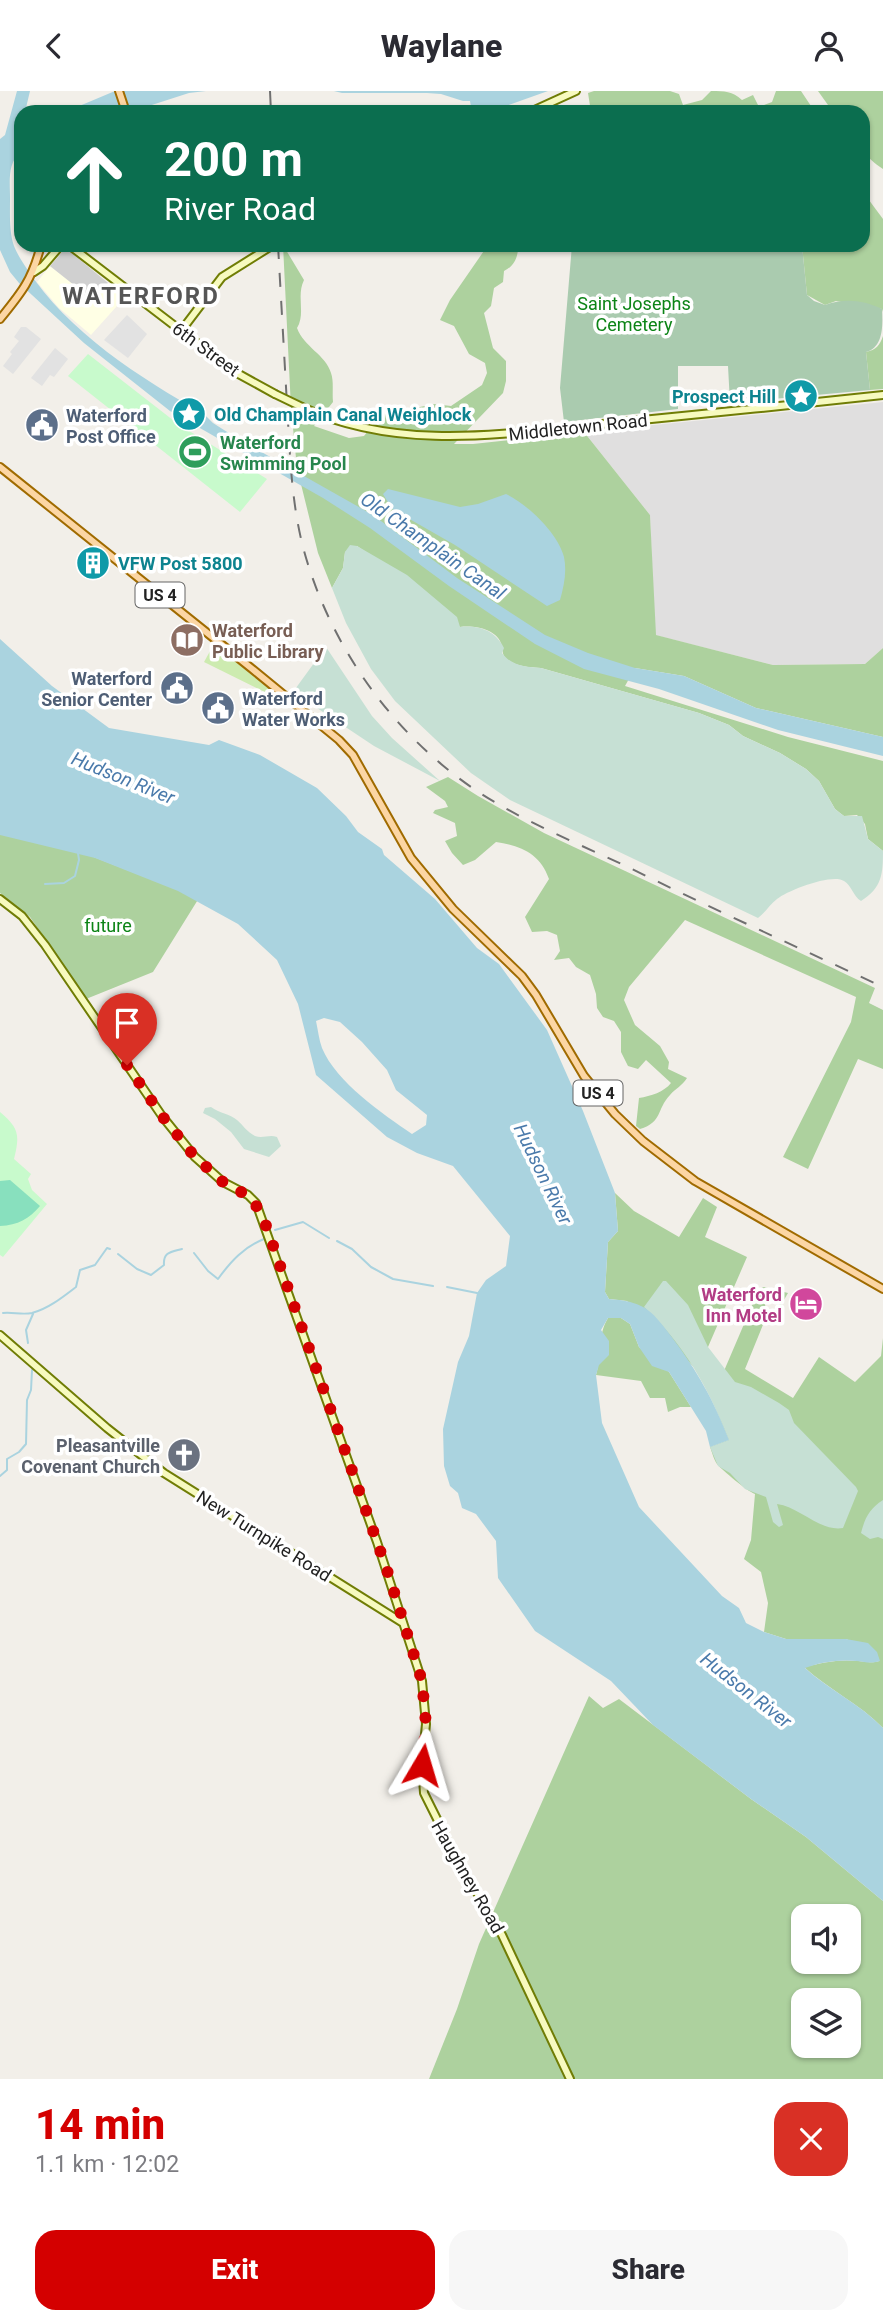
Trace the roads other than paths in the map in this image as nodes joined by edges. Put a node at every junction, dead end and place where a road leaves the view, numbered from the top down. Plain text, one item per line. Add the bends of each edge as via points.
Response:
1 (576, 91) edge
2 (546, 105) edge
3 (39, 252) edge
4 (55, 252) edge
5 (78, 252) edge
6 (262, 252) edge
7 (34, 272) junction
8 (0, 319) edge
9 (181, 331) junction
10 (883, 395) edge
11 (317, 414) joint
12 (0, 467) edge
13 (0, 899) edge
14 (883, 1289) edge
15 (0, 1335) edge
16 (403, 1623) junction
17 (570, 2079) edge

1 - 2 street
3 - 7 main road
4 - 7 street
5 - 9 street, 6th Street
6 - 9 street via 222,277
7 - 8 main road
9 - 11 street, 6th Street, bridge via 235,372
10 - 11 street, Middletown Road via 470,438 374,431
12 - 14 main road, US 4 via 346,748 426,878 522,976 584,1076 643,1141 695,1181
13 - 16 street, Haughney Road via 22,916 45,945 162,1116 200,1163 256,1203
15 - 16 street, New Turnpike Road via 164,1473
16 - 17 street, Haughney Road via 426,1705 424,1793 502,1935

